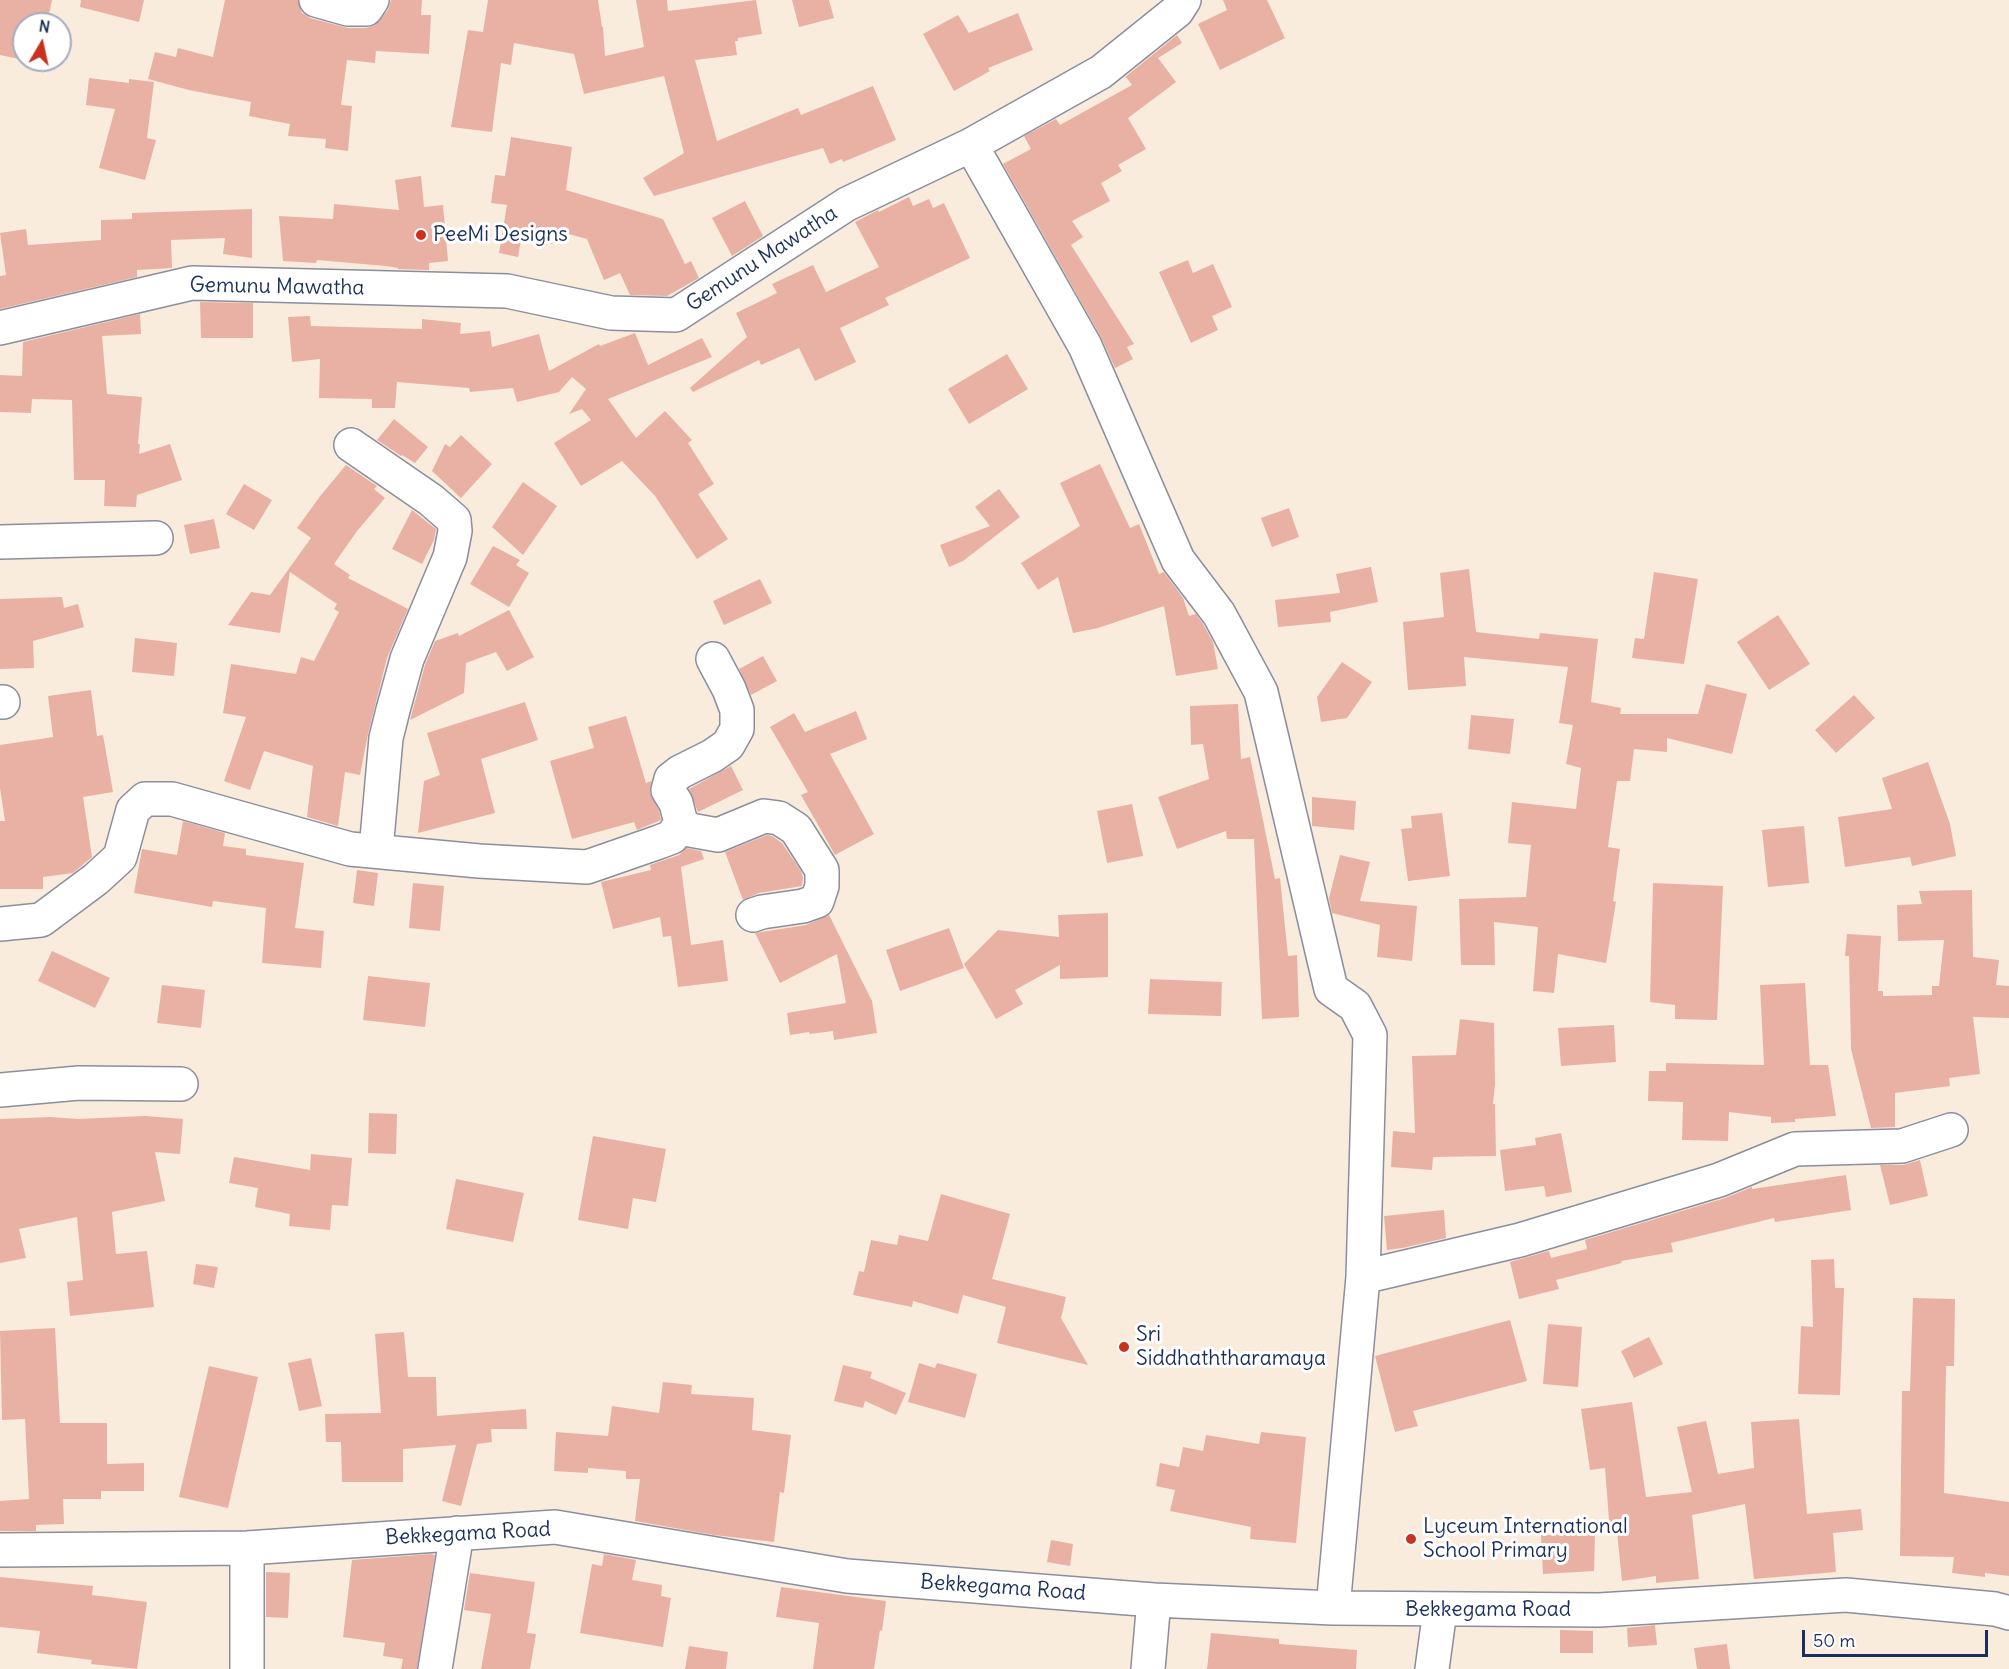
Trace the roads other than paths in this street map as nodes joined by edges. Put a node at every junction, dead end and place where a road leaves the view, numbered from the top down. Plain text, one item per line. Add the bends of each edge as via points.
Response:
1 (316, 0) edge
2 (372, 0) edge
3 (1184, 0) edge
4 (971, 144) junction
5 (0, 328) edge
6 (351, 445) dead end
7 (156, 538) dead end
8 (0, 542) edge
9 (713, 659) dead end
10 (681, 823) junction
11 (376, 850) junction
12 (753, 915) dead end
13 (0, 924) edge
14 (181, 1084) dead end
15 (0, 1090) edge
16 (1951, 1130) dead end
17 (1363, 1277) junction
18 (457, 1533) junction
19 (247, 1548) junction
20 (0, 1550) edge
21 (1154, 1600) junction
22 (1333, 1608) junction
23 (1440, 1610) junction
24 (2009, 1613) edge
25 (247, 1669) edge
26 (435, 1669) edge
27 (1148, 1669) edge
28 (1432, 1669) edge

1 - 2 street via 348,9 366,9
3 - 4 street, Gemunu Mawatha via 1177,11 1101,72
4 - 5 street, Gemunu Mawatha via 847,204 676,315 612,314 507,291 192,283
4 - 17 street via 1085,346 1178,560 1219,614 1261,692 1331,989 1355,1006 1370,1035
6 - 11 street via 431,500 454,520 455,531 450,557 407,659 386,738
7 - 8 street
9 - 10 street via 737,711 737,729 728,745 671,779 668,790
10 - 11 street via 672,837 586,867
10 - 12 street via 690,830 718,835 764,816 779,818 796,829 822,870 822,886 816,901
11 - 13 street via 350,849 172,799 145,799 133,810 120,857 96,879 41,920
14 - 15 street via 79,1083
16 - 17 street via 1911,1145 1795,1149 1719,1180 1620,1210 1488,1249
17 - 22 street
18 - 19 street, Bekkegama Road
18 - 21 street, Bekkegama Road via 555,1527 848,1576
18 - 26 street
19 - 20 street, Bekkegama Road
19 - 25 street
21 - 22 street, Bekkegama Road
21 - 27 street
22 - 23 street, Bekkegama Road
23 - 24 street, Bekkegama Road via 1599,1610 1846,1595
23 - 28 street

